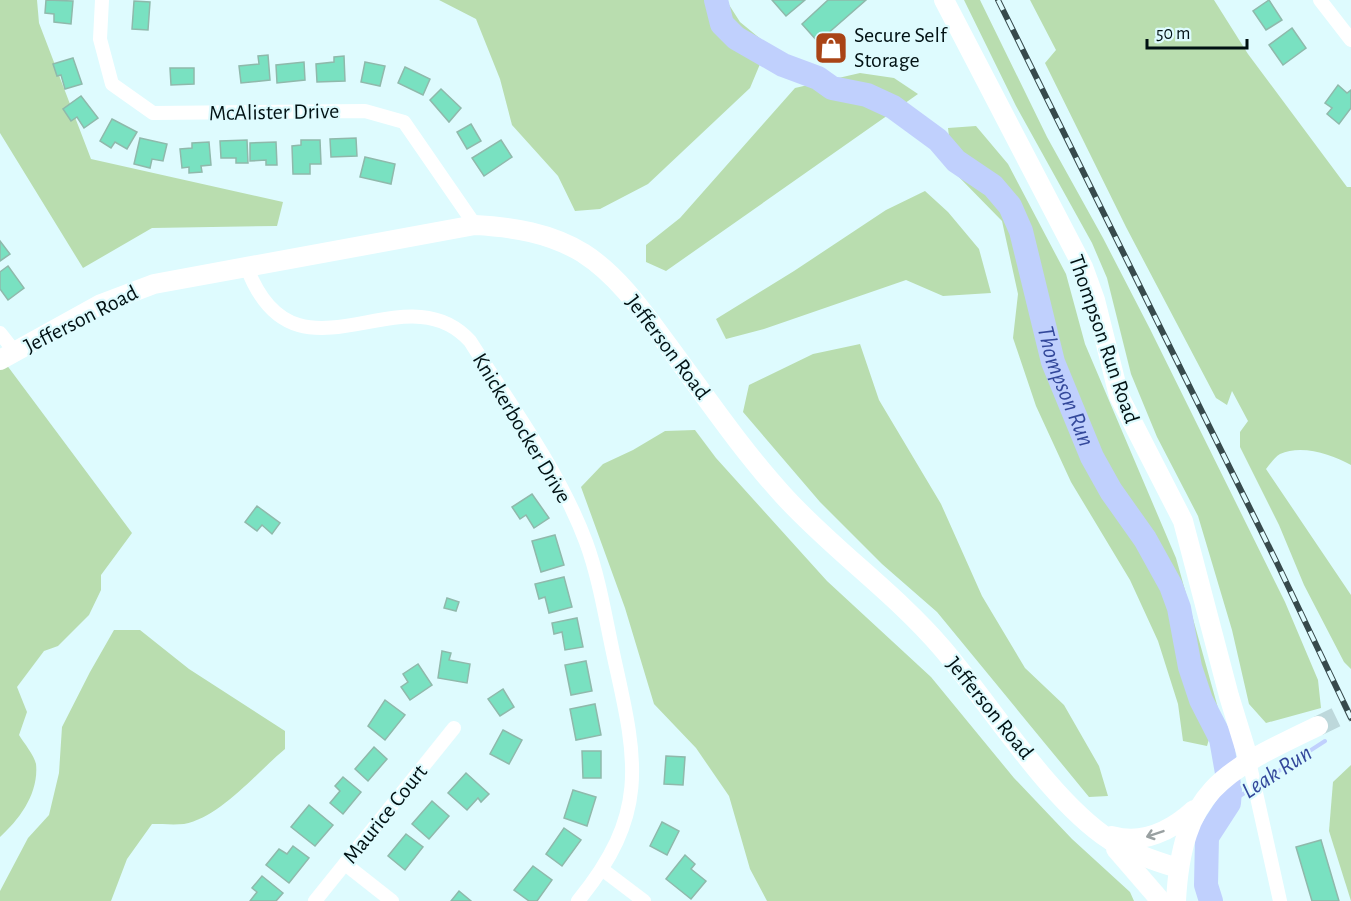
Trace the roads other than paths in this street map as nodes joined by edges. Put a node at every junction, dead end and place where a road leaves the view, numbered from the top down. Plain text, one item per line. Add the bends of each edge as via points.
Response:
1 (102, 0) edge
2 (944, 0) edge
3 (1320, 0) edge
4 (1351, 40) edge
5 (475, 225) junction
6 (246, 265) junction
7 (0, 333) edge
8 (7, 356) edge
9 (1318, 726) tunnel mouth
10 (454, 728) dead end
11 (1245, 767) junction
12 (1203, 802) junction
13 (1099, 831) junction
14 (345, 864) junction
15 (1178, 868) junction
16 (603, 870) junction
17 (315, 901) edge
18 (392, 901) edge
19 (578, 901) edge
20 (644, 901) edge
21 (1161, 901) edge
22 (1176, 901) edge
23 (1280, 901) edge

1 - 5 street, McAlister Drive via 100,39 112,84 153,113 365,111 404,122
2 - 11 street, Thompson Run Road via 1083,267 1119,396 1183,521
3 - 4 street
5 - 6 street, Jefferson Road
5 - 13 street, Jefferson Road via 509,227 561,242 584,254 610,276 643,312 761,470 941,647 1046,778
6 - 8 street, Jefferson Road via 127,293
6 - 16 street, Knickerbocker Drive via 263,302 281,317 304,326 329,329 418,316 448,323 470,341 549,465 593,564 632,749 633,781 628,809 620,837
7 - 8 street
9 - 11 street
10 - 14 street, Maurice Court
11 - 12 street via 1217,786
11 - 23 street, Thompson Run Road via 1257,796
12 -> 13 street via 1173,827 1157,834 1130,839
12 - 15 street via 1190,821
13 - 15 street, Jefferson Road via 1125,849
13 - 21 street
14 - 17 street, Maurice Court
14 - 18 street
15 - 22 street
16 - 19 street, Knickerbocker Drive
16 - 20 street

